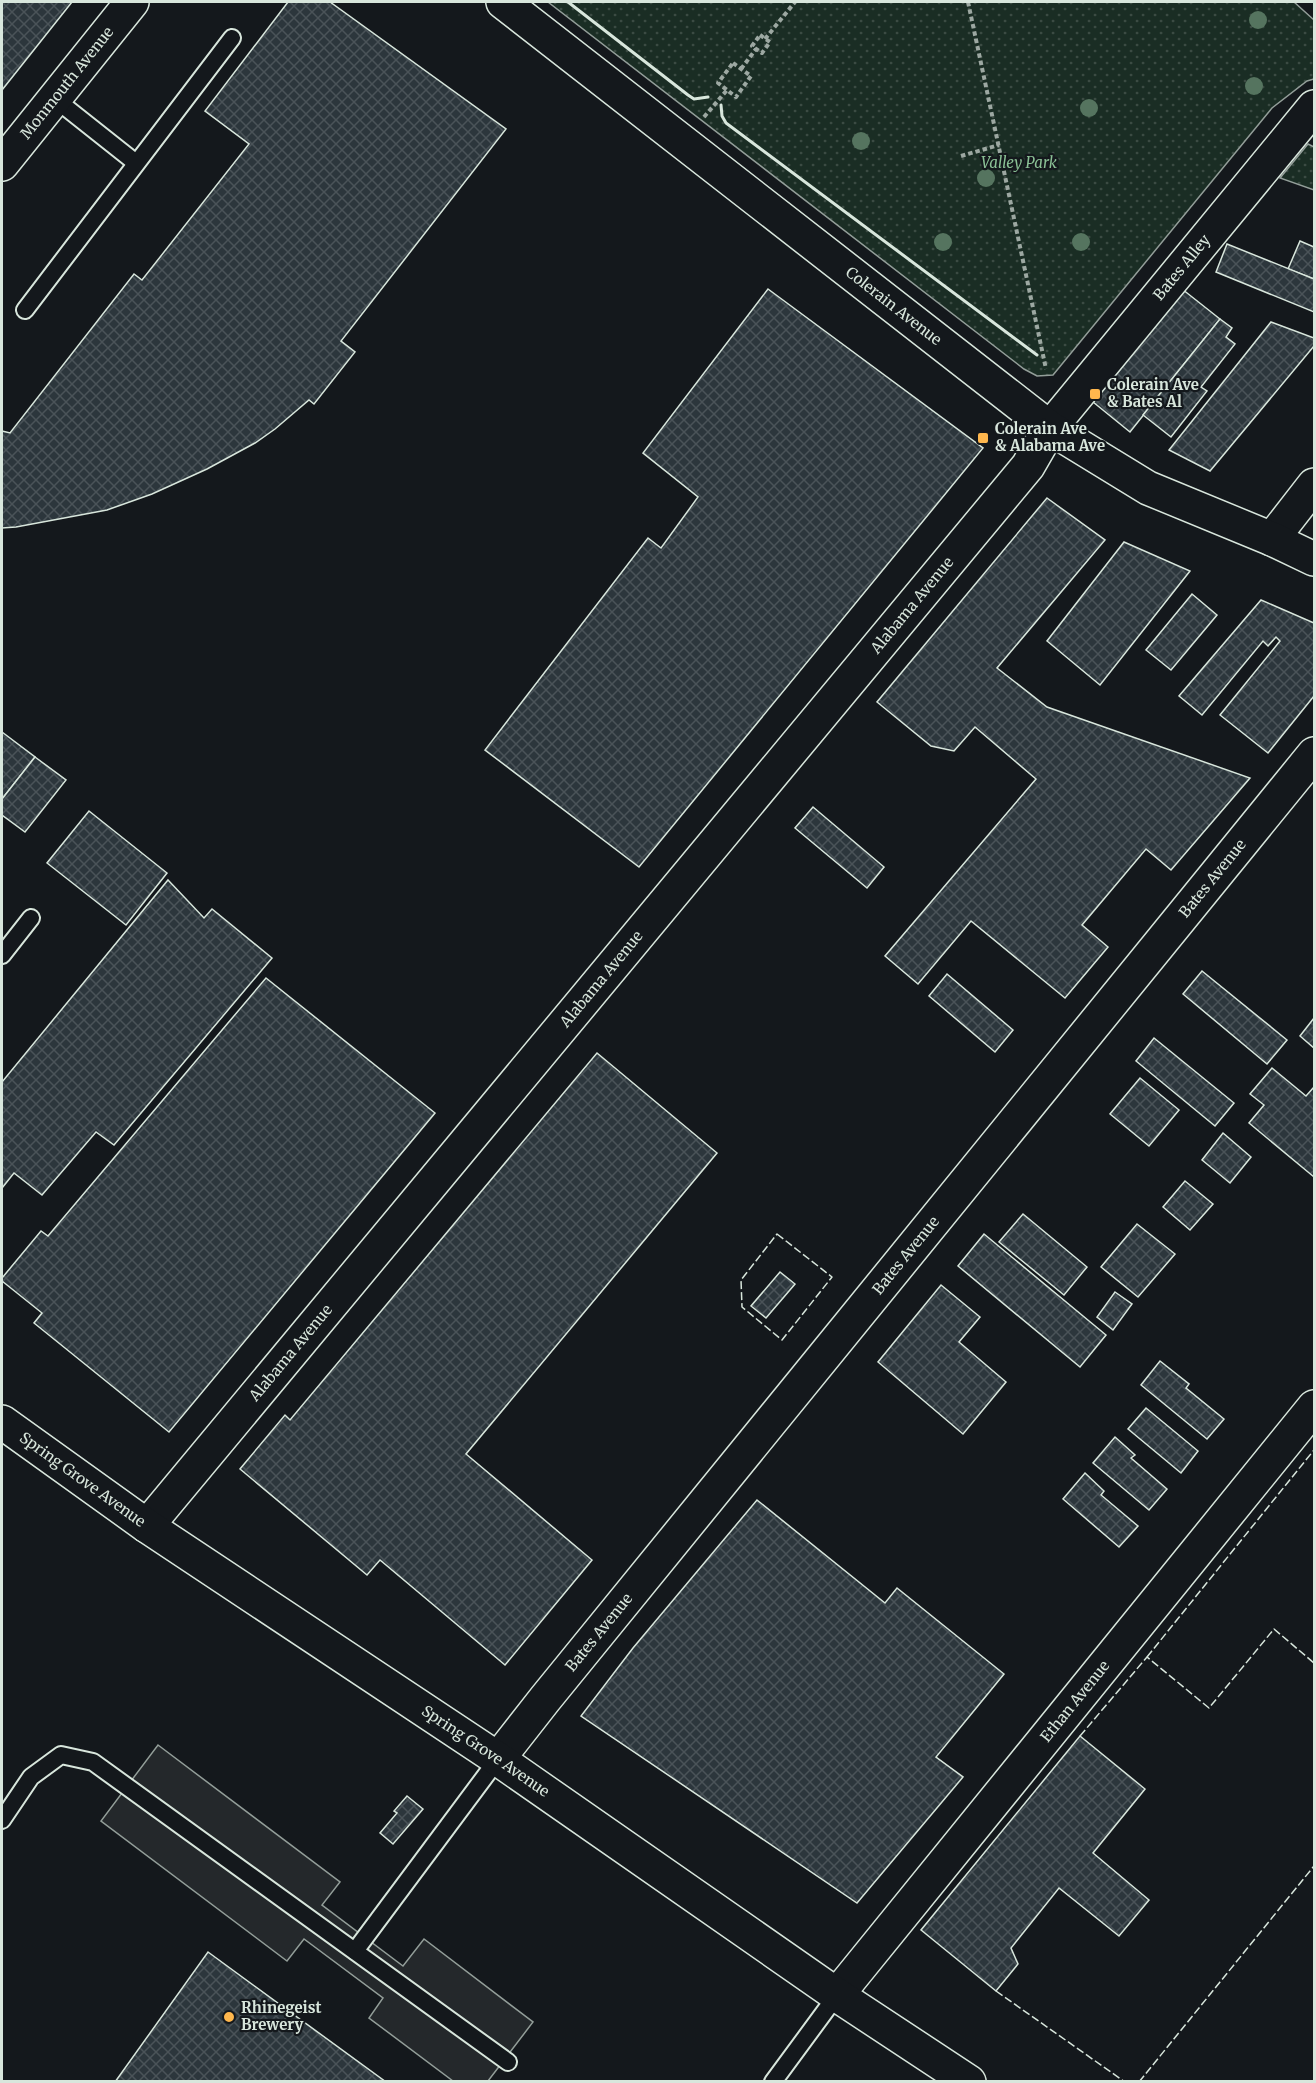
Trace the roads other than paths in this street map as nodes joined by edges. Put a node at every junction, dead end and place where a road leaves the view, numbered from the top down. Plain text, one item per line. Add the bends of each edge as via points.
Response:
1 (132, 2) edge
2 (503, 2) edge
3 (232, 38) dead end
4 (54, 98) junction
5 (1314, 107) edge
6 (136, 163) junction
7 (2, 164) edge
8 (25, 310) dead end
9 (1050, 428) junction
10 (1314, 485) edge
11 (1272, 539) junction
12 (1314, 559) edge
13 (1314, 754) edge
14 (31, 918) dead end
15 (2, 955) edge
16 (1314, 1407) edge
17 (2, 1422) edge
18 (147, 1526) junction
19 (498, 1759) junction
20 (2, 1820) edge
21 (355, 1951) junction
22 (837, 1995) junction
23 (508, 2062) dead end
24 (773, 2082) edge
25 (969, 2082) edge

1 - 4 street, Monmouth Avenue
2 - 9 street, Colerain Avenue
3 - 6 lane
4 - 6 lane
4 - 7 street, Monmouth Avenue
5 - 9 street, Bates Alley
6 - 8 lane
9 - 11 street, Colerain Avenue via 1148,488
9 - 18 street, Alabama Avenue via 1028,466
10 - 11 street
11 - 12 street, Colerain Avenue
13 - 19 street, Bates Avenue
14 - 15 lane
16 - 22 street, Ethan Avenue
17 - 18 street, Spring Grove Avenue
18 - 19 street, Spring Grove Avenue
19 - 21 lane
19 - 22 street, Spring Grove Avenue
20 - 21 lane via 31,1777 61,1755 93,1762
21 - 23 lane
22 - 24 lane
22 - 25 street, Spring Grove Avenue

